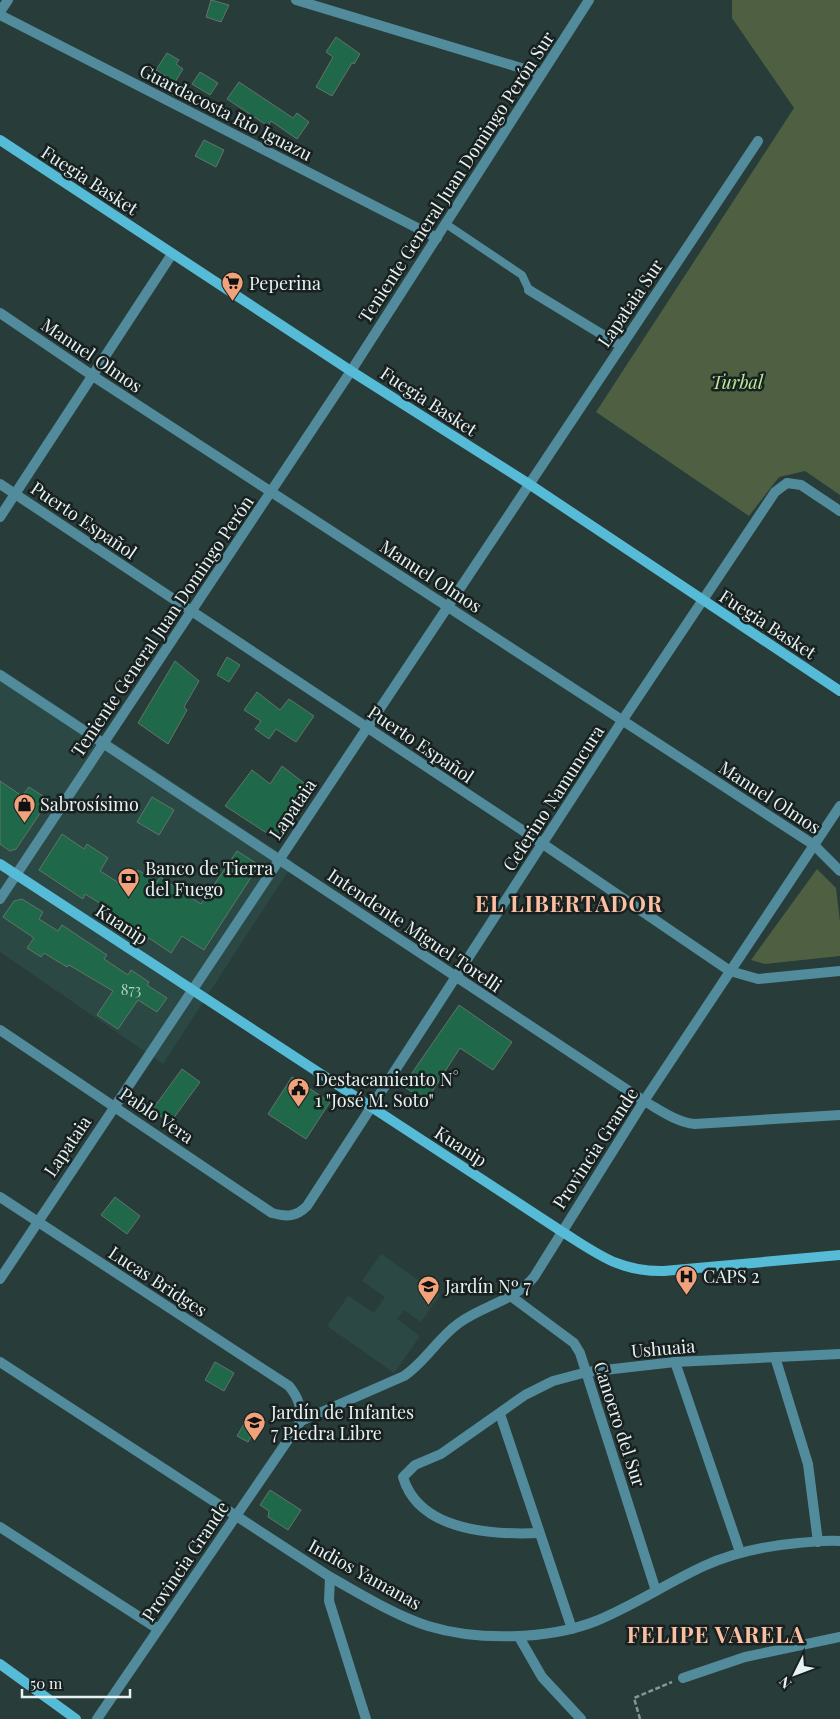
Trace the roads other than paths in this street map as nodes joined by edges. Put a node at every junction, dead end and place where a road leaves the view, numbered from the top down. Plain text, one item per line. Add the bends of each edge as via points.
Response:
1 (8, 0) edge
2 (296, 0) edge
3 (589, 0) edge
4 (0, 14) edge
5 (541, 74) junction
6 (0, 140) edge
7 (758, 141) dead end
8 (446, 224) junction
9 (437, 238) junction
10 (172, 254) junction
11 (529, 290) joint
12 (0, 313) edge
13 (621, 346) junction
14 (351, 371) junction
15 (93, 376) junction
16 (0, 484) edge
17 (529, 484) junction
18 (272, 491) junction
19 (16, 494) junction
20 (840, 511) edge
21 (0, 517) edge
22 (704, 601) junction
23 (448, 607) junction
24 (191, 611) junction
25 (0, 675) edge
26 (840, 691) edge
27 (622, 721) junction
28 (367, 727) junction
29 (104, 743) junction
30 (840, 806) edge
31 (543, 844) junction
32 (814, 845) junction
33 (278, 858) junction
34 (0, 864) edge
35 (840, 871) edge
36 (16, 875) junction
37 (0, 900) edge
38 (730, 971) junction
39 (840, 971) edge
40 (457, 978) junction
41 (192, 990) junction
42 (0, 1030) edge
43 (644, 1101) junction
44 (114, 1106) junction
45 (372, 1107) junction
46 (840, 1115) edge
47 (0, 1197) edge
48 (298, 1214) joint
49 (37, 1221) junction
50 (561, 1231) junction
51 (840, 1255) edge
52 (0, 1279) edge
53 (512, 1297) junction
54 (840, 1354) edge
55 (775, 1356) junction
56 (0, 1362) edge
57 (676, 1362) junction
58 (587, 1372) junction
59 (500, 1414) junction
60 (301, 1421) junction
61 (236, 1515) junction
62 (0, 1527) edge
63 (539, 1533) junction
64 (840, 1541) edge
65 (818, 1542) junction
66 (740, 1552) junction
67 (330, 1577) junction
68 (656, 1591) junction
69 (572, 1629) junction
70 (158, 1630) junction
71 (519, 1637) junction
72 (840, 1637) edge
73 (0, 1664) edge
74 (683, 1678) road end
75 (76, 1719) edge
76 (97, 1719) edge
77 (366, 1719) edge
78 (581, 1719) edge

1 - 4 street
2 - 5 street
3 - 5 street, Teniente General Juan Domingo Perón Sur
4 - 9 street, Guardacosta Rio Iguazu
5 - 8 street, Teniente General Juan Domingo Perón Sur
6 - 10 main road, Fuegia Basket
7 - 13 street, Lapataia Sur
8 - 9 street, Teniente General Juan Domingo Perón Sur
8 - 11 lane via 522,275
9 - 14 street, Teniente General Juan Domingo Perón Sur
10 - 14 main road, Fuegia Basket
10 - 15 street
11 - 13 street
12 - 15 street, Manuel Olmos
13 - 17 street, Lapataia Sur
14 - 17 main road, Fuegia Basket
14 - 18 street, Teniente General Juan Domingo Perón
15 - 18 street, Manuel Olmos
15 - 19 street
16 - 19 street, Puerto Español
17 - 22 main road, Fuegia Basket
17 - 23 street, Lapataia
18 - 23 street, Manuel Olmos
18 - 24 street, Teniente General Juan Domingo Perón
19 - 21 street
19 - 24 street, Puerto Español
20 - 22 street, Ceferino Namuncura via 801,485 787,483 775,492
22 - 26 main road, Fuegia Basket
22 - 27 street, Ceferino Namuncura
23 - 27 street, Manuel Olmos
23 - 28 street, Lapataia
24 - 28 street, Puerto Español
24 - 29 street, Teniente General Juan Domingo Perón
25 - 29 street, Intendente Miguel Torelli
27 - 31 street, Ceferino Namuncura
27 - 32 street, Manuel Olmos
28 - 31 street, Puerto Español
28 - 33 street, Lapataia
29 - 33 street, Intendente Miguel Torelli
29 - 36 street, Teniente General Juan Domingo Perón
30 - 32 street, Provincia Grande
31 - 38 street, Puerto Español
31 - 40 street, Ceferino Namuncura
32 - 35 street, Manuel Olmos
32 - 38 street, Provincia Grande
33 - 40 street, Intendente Miguel Torelli
33 - 41 street, Lapataia
34 - 36 main road, Kuanip
36 - 37 street, Teniente General Juan Domingo Perón
36 - 41 main road, Kuanip
38 - 39 street, Puerto Español via 758,979
38 - 43 street, Provincia Grande
40 - 43 street, Intendente Miguel Torelli
40 - 45 street, Ceferino Namuncura
41 - 44 street, Lapataia
41 - 45 main road, Kuanip
42 - 44 street, Pablo Vera
43 - 46 street, Intendente Miguel Torelli via 685,1123
43 - 50 street, Provincia Grande
44 - 48 street, Pablo Vera via 272,1213
44 - 49 street, Lapataia
45 - 48 street, Ceferino Namuncura via 307,1206
45 - 50 main road, Kuanip
47 - 49 street, Lucas Bridges
49 - 52 street, Lapataia
49 - 60 street, Lucas Bridges via 289,1386 301,1407
50 - 51 main road, Kuanip via 612,1262 640,1270 664,1271
50 - 53 street, Provincia Grande via 534,1277
53 - 58 street, Canoero del Sur via 574,1343
53 - 60 street, Provincia Grande via 458,1323 404,1376
54 - 55 street, Ushuaia
55 - 57 street, Ushuaia
55 - 65 street via 808,1464
56 - 61 street, Indios Yamanas
57 - 58 street, Ushuaia
57 - 66 street
58 - 59 street, Ushuaia via 553,1381 525,1395
58 - 68 street, Canoero del Sur
59 - 63 street
59 - 63 street, Ushuaia via 441,1454 415,1465 403,1477 407,1490 432,1514 459,1526 482,1533
60 - 61 street, Provincia Grande
61 - 67 street, Indios Yamanas
61 - 70 street, Provincia Grande
62 - 70 street
63 - 69 street
64 - 65 street, Indios Yamanas
65 - 66 street, Indios Yamanas via 765,1546
66 - 68 street, Indios Yamanas
67 - 71 street, Indios Yamanas via 428,1626 458,1633
67 - 77 street via 329,1601
68 - 69 street, Indios Yamanas
69 - 71 street, Indios Yamanas
70 - 76 street, Provincia Grande
71 - 78 street via 542,1677
72 - 74 street via 745,1657
73 - 75 main road

